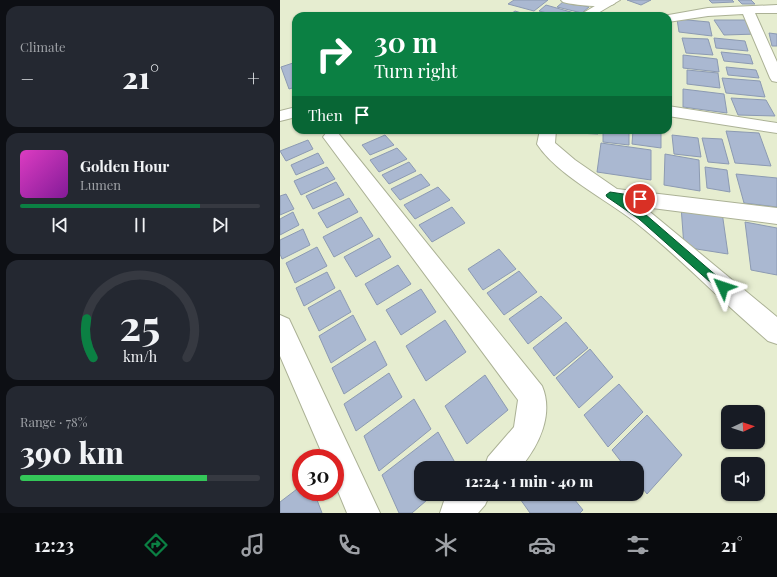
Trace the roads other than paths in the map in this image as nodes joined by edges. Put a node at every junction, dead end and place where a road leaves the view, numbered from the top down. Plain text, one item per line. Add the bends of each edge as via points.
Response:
1 (567, 0) edge
2 (612, 1) edge
3 (777, 9) edge
4 (748, 11) junction
5 (591, 12) edge
6 (672, 17) edge
7 (777, 78) edge
8 (672, 111) edge
9 (292, 113) edge
10 (280, 116) edge
11 (777, 128) edge
12 (547, 134) edge
13 (332, 137) dead end
14 (610, 195) junction
15 (777, 216) edge
16 (280, 327) edge
17 (777, 332) edge
18 (506, 461) edge
19 (467, 501) edge
20 (364, 513) edge
21 (456, 513) edge

1 - 2 street
2 - 5 street
3 - 4 street
4 - 6 street via 708,12
4 - 7 street
8 - 11 street
9 - 10 street
12 - 14 street via 546,144 562,161
13 - 18 street via 532,396 530,428 523,443
14 - 15 street
14 - 17 street via 642,216 746,308
16 - 20 street
19 - 21 street

